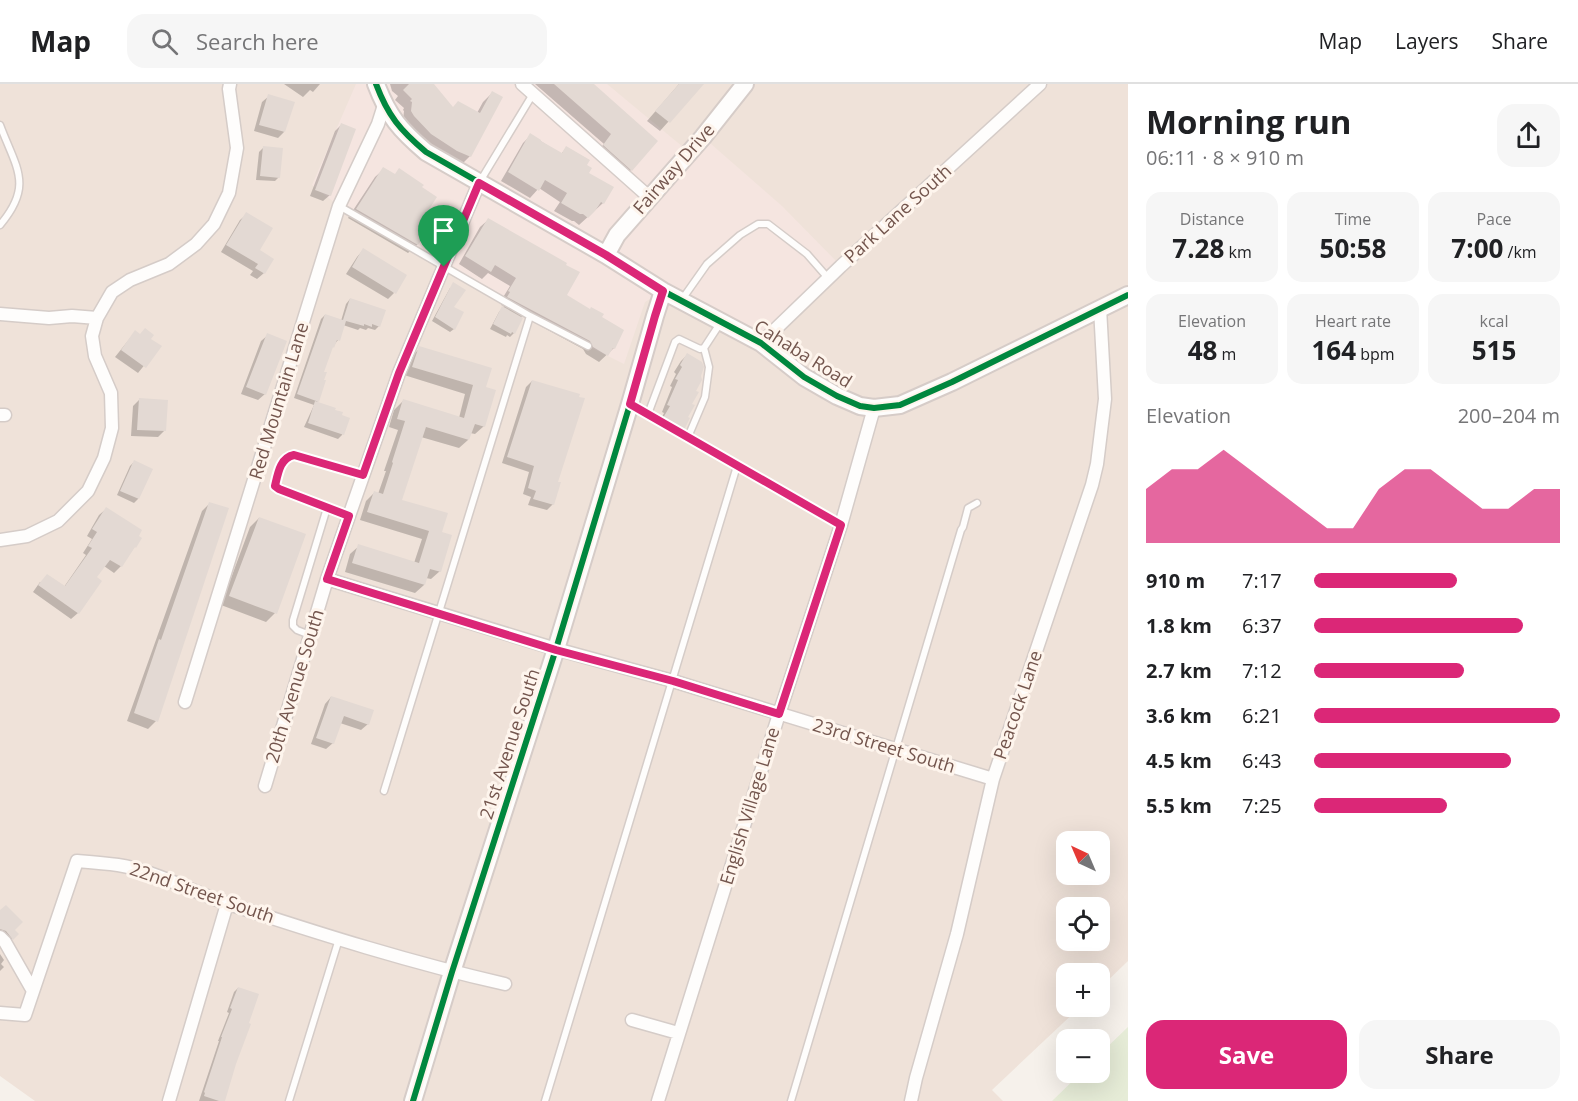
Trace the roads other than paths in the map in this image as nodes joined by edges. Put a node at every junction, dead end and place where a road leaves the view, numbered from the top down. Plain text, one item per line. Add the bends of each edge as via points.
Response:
1 (230, 84) edge
2 (376, 84) edge
3 (522, 84) edge
4 (745, 84) edge
5 (1038, 85) edge
6 (533, 93) junction
7 (384, 105) junction
8 (0, 125) edge
9 (479, 183) junction
10 (649, 197) junction
11 (339, 206) junction
12 (0, 225) edge
13 (606, 255) junction
14 (444, 267) junction
15 (828, 278) junction
16 (663, 291) junction
17 (1128, 295) edge
18 (681, 301) junction
19 (1100, 308) junction
20 (0, 314) edge
21 (530, 316) junction
22 (97, 318) junction
23 (721, 322) junction
24 (761, 343) junction
25 (588, 346) dead end
26 (704, 348) junction
27 (630, 404) junction
28 (874, 408) junction
29 (648, 414) junction
30 (688, 438) junction
31 (737, 466) junction
32 (363, 475) junction
33 (977, 503) dead end
34 (327, 508) junction
35 (349, 516) junction
36 (841, 525) junction
37 (0, 540) edge
38 (327, 579) junction
39 (439, 614) junction
40 (310, 635) junction
41 (556, 650) junction
42 (673, 681) junction
43 (185, 702) dead end
44 (779, 714) junction
45 (896, 749) junction
46 (993, 779) junction
47 (265, 786) dead end
48 (384, 791) dead end
49 (227, 904) junction
50 (0, 938) edge
51 (339, 939) junction
52 (452, 972) junction
53 (505, 984) dead end
54 (33, 991) junction
55 (0, 1013) edge
56 (632, 1020) dead end
57 (678, 1033) junction
58 (169, 1101) edge
59 (289, 1101) edge
60 (413, 1101) edge
61 (545, 1101) edge
62 (658, 1101) edge
63 (791, 1101) edge
64 (911, 1101) edge

1 - 22 street via 237,148 229,193 214,224 169,264 112,292
2 - 7 street, Cahaba Road
3 - 6 street
4 - 10 street, Fairway Drive
5 - 15 street, Park Lane South
6 - 9 lane
6 - 10 street
7 - 9 street, Cahaba Road via 426,153
7 - 11 street, Red Mountain Lane
8 - 12 lane via 21,181 18,197
9 - 13 street, Cahaba Road
9 - 14 street, 20th Avenue South
10 - 13 street, Fairway Drive via 617,235
11 - 14 lane
11 - 43 street, Red Mountain Lane
13 - 16 street, Cahaba Road
14 - 21 lane
14 - 32 street, 20th Avenue South via 399,373
15 - 18 lane via 807,254 768,224 758,224 707,264
15 - 24 street, Park Lane South
16 - 18 street, Cahaba Road
16 - 27 street, 21st Avenue South
17 - 19 street, Cahaba Road
18 - 23 street, Cahaba Road
19 - 28 street, Cahaba Road via 952,382 900,405
19 - 46 street, Peacock Lane via 1105,399 1097,464
20 - 22 street
21 - 25 lane
21 - 39 lane
22 - 37 street via 92,336 95,356 111,393 112,428 104,458 88,491 58,521 27,536
23 - 24 street, Cahaba Road
23 - 26 lane
24 - 28 street, Cahaba Road via 804,377 837,396
26 - 29 lane via 679,339 675,342
26 - 30 lane via 709,367 705,397
27 - 29 lane
27 - 41 street, 21st Avenue South
28 - 36 street, English Village Lane
29 - 30 lane
30 - 31 lane
31 - 36 lane
31 - 42 lane
32 - 34 lane via 294,455 285,458 276,488
32 - 35 street, 20th Avenue South
33 - 45 lane via 968,508
34 - 35 lane
34 - 40 lane via 293,620 297,630
35 - 38 street, 20th Avenue South
36 - 44 street, English Village Lane
38 - 39 street, 23rd Street South
38 - 40 street, 20th Avenue South
39 - 41 street, 23rd Street South
39 - 48 lane
40 - 47 street, 20th Avenue South
41 - 42 street, 23rd Street South
41 - 52 street, 21st Avenue South
42 - 44 street, 23rd Street South
42 - 61 lane
44 - 45 street, 23rd Street South
44 - 57 street, English Village Lane
45 - 46 street, 23rd Street South
45 - 63 lane
46 - 64 street, Peacock Lane via 957,933
49 - 51 street, 22nd Street South
49 - 54 street, 22nd Street South via 147,873 119,865 77,861
49 - 58 street
50 - 54 street
51 - 52 street, 22nd Street South
51 - 59 lane
52 - 53 street, 22nd Street South
52 - 60 street, 21st Avenue South
54 - 55 street, 22nd Street South via 25,1015
56 - 57 street
57 - 62 street, English Village Lane

